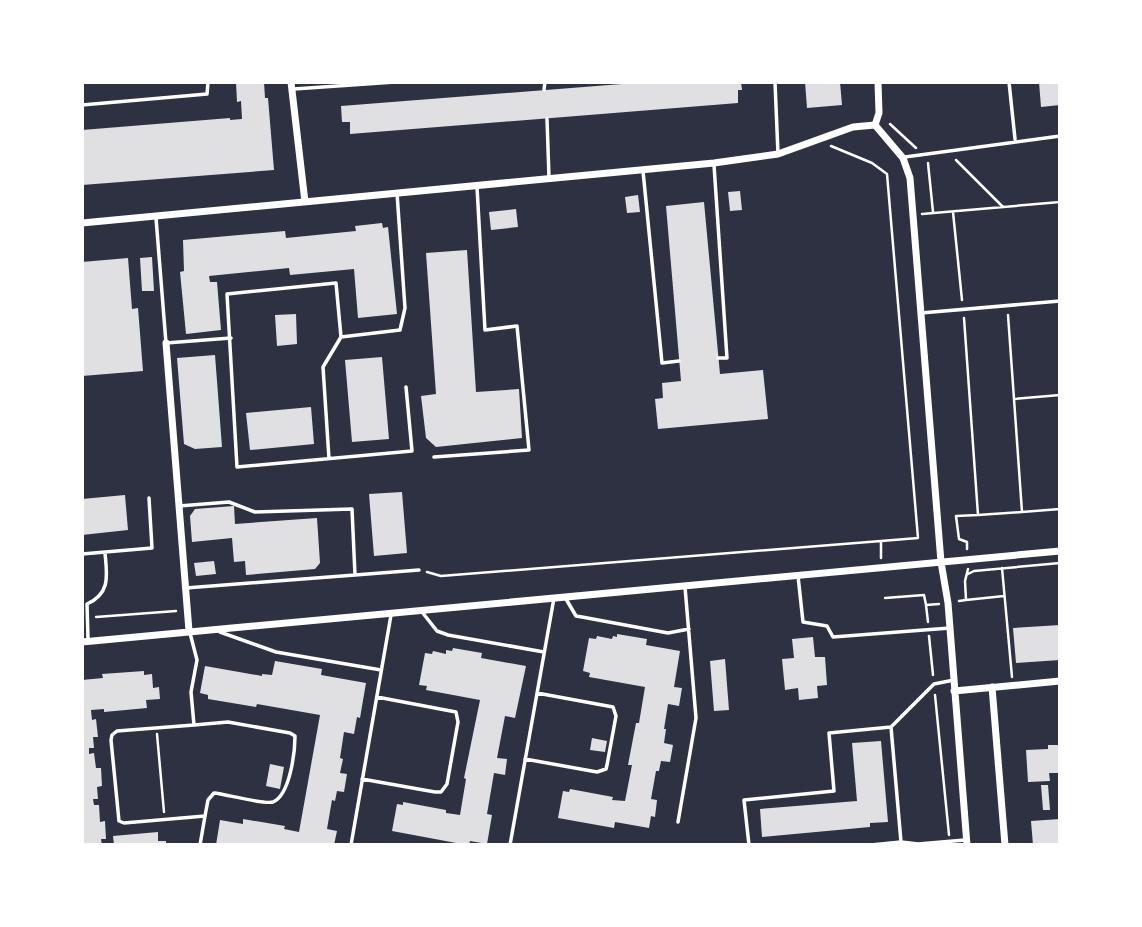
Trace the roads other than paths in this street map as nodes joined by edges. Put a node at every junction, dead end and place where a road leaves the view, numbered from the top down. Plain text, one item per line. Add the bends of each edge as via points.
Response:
1 (208, 82) edge
2 (395, 82) edge
3 (545, 82) edge
4 (775, 82) edge
5 (878, 82) edge
6 (1009, 82) edge
7 (291, 86) edge
8 (544, 90) dead end
9 (82, 105) edge
10 (547, 119) dead end
11 (875, 125) junction
12 (1060, 136) edge
13 (1015, 140) junction
14 (778, 154) junction
15 (903, 158) junction
16 (714, 163) junction
17 (643, 169) junction
18 (549, 178) junction
19 (477, 185) junction
20 (397, 193) junction
21 (305, 202) junction
22 (156, 216) junction
23 (82, 223) edge
24 (1060, 300) edge
25 (921, 313) junction
26 (341, 337) junction
27 (231, 338) junction
28 (166, 343) junction
29 (718, 358) dead end
30 (680, 361) dead end
31 (406, 387) dead end
32 (434, 457) dead end
33 (329, 459) junction
34 (149, 498) dead end
35 (179, 506) junction
36 (1060, 551) edge
37 (105, 553) junction
38 (82, 554) edge
39 (941, 562) junction
40 (419, 570) road end
41 (355, 575) junction
42 (798, 576) junction
43 (685, 587) junction
44 (184, 588) junction
45 (564, 597) junction
46 (554, 598) junction
47 (85, 604) edge
48 (421, 610) junction
49 (392, 613) junction
50 (950, 628) junction
51 (211, 629) junction
52 (689, 629) junction
53 (189, 631) junction
54 (85, 642) edge
55 (544, 652) junction
56 (381, 670) junction
57 (954, 680) junction
58 (1060, 681) edge
59 (992, 687) junction
60 (954, 691) junction
61 (537, 693) junction
62 (377, 697) junction
63 (194, 725) junction
64 (891, 727) junction
65 (525, 759) junction
66 (362, 779) junction
67 (205, 816) junction
68 (678, 822) dead end
69 (901, 842) junction
70 (967, 842) edge
71 (201, 845) edge
72 (351, 845) edge
73 (510, 845) edge
74 (749, 845) edge
75 (871, 845) edge
76 (1005, 845) edge

1 - 9 lane via 207,94
2 - 7 lane
3 - 8 lane
4 - 14 lane
5 - 11 street
6 - 13 lane
7 - 21 street
10 - 18 lane
11 - 14 street via 853,127
11 - 15 street
12 - 13 lane
13 - 15 lane
14 - 16 street
15 - 25 street via 910,178
16 - 17 street
16 - 29 lane via 727,358
17 - 18 street
17 - 30 lane via 662,363
18 - 19 street
19 - 20 street
19 - 32 lane via 485,330 517,326 529,450
20 - 21 street
20 - 26 lane via 405,308 400,330
21 - 22 street
22 - 23 street
22 - 28 lane
24 - 25 lane
25 - 39 street
26 - 27 lane via 336,283 227,294
26 - 33 lane via 323,367
27 - 28 lane
27 - 33 lane via 237,467
28 - 35 street
31 - 33 lane via 412,451
34 - 37 lane via 152,548
35 - 41 lane via 229,502 255,512 352,509
35 - 44 street
36 - 39 street
37 - 38 lane
37 - 47 lane via 108,580 98,599
39 - 42 street
39 - 50 street
40 - 41 lane
41 - 44 lane
42 - 43 street
42 - 50 lane via 803,622 827,626 833,637
43 - 45 street
43 - 52 lane
44 - 53 street
45 - 46 street
45 - 52 lane via 582,617 668,633
46 - 48 street
46 - 55 lane
47 - 54 lane
48 - 49 street
48 - 55 lane via 437,631 447,635
49 - 51 street
49 - 56 lane
50 - 57 street
51 - 53 street
51 - 56 lane via 276,652
52 - 68 lane via 696,718
53 - 54 street
53 - 63 lane via 197,660 191,692
55 - 61 lane
56 - 62 lane
57 - 60 street
57 - 64 lane via 934,684
58 - 59 street
59 - 60 street
59 - 76 street
60 - 70 street
61 - 65 lane
61 - 65 lane via 613,707 616,716 610,753 602,772
62 - 66 lane
62 - 66 lane via 456,712 447,784 435,792
63 - 67 lane via 112,735 118,818 124,823
63 - 67 lane via 228,722 295,736 288,787 277,799 268,802 214,793
64 - 69 lane
64 - 74 lane via 829,733 834,791 744,800
65 - 73 lane
66 - 72 lane
67 - 71 lane
69 - 70 lane
69 - 75 lane

